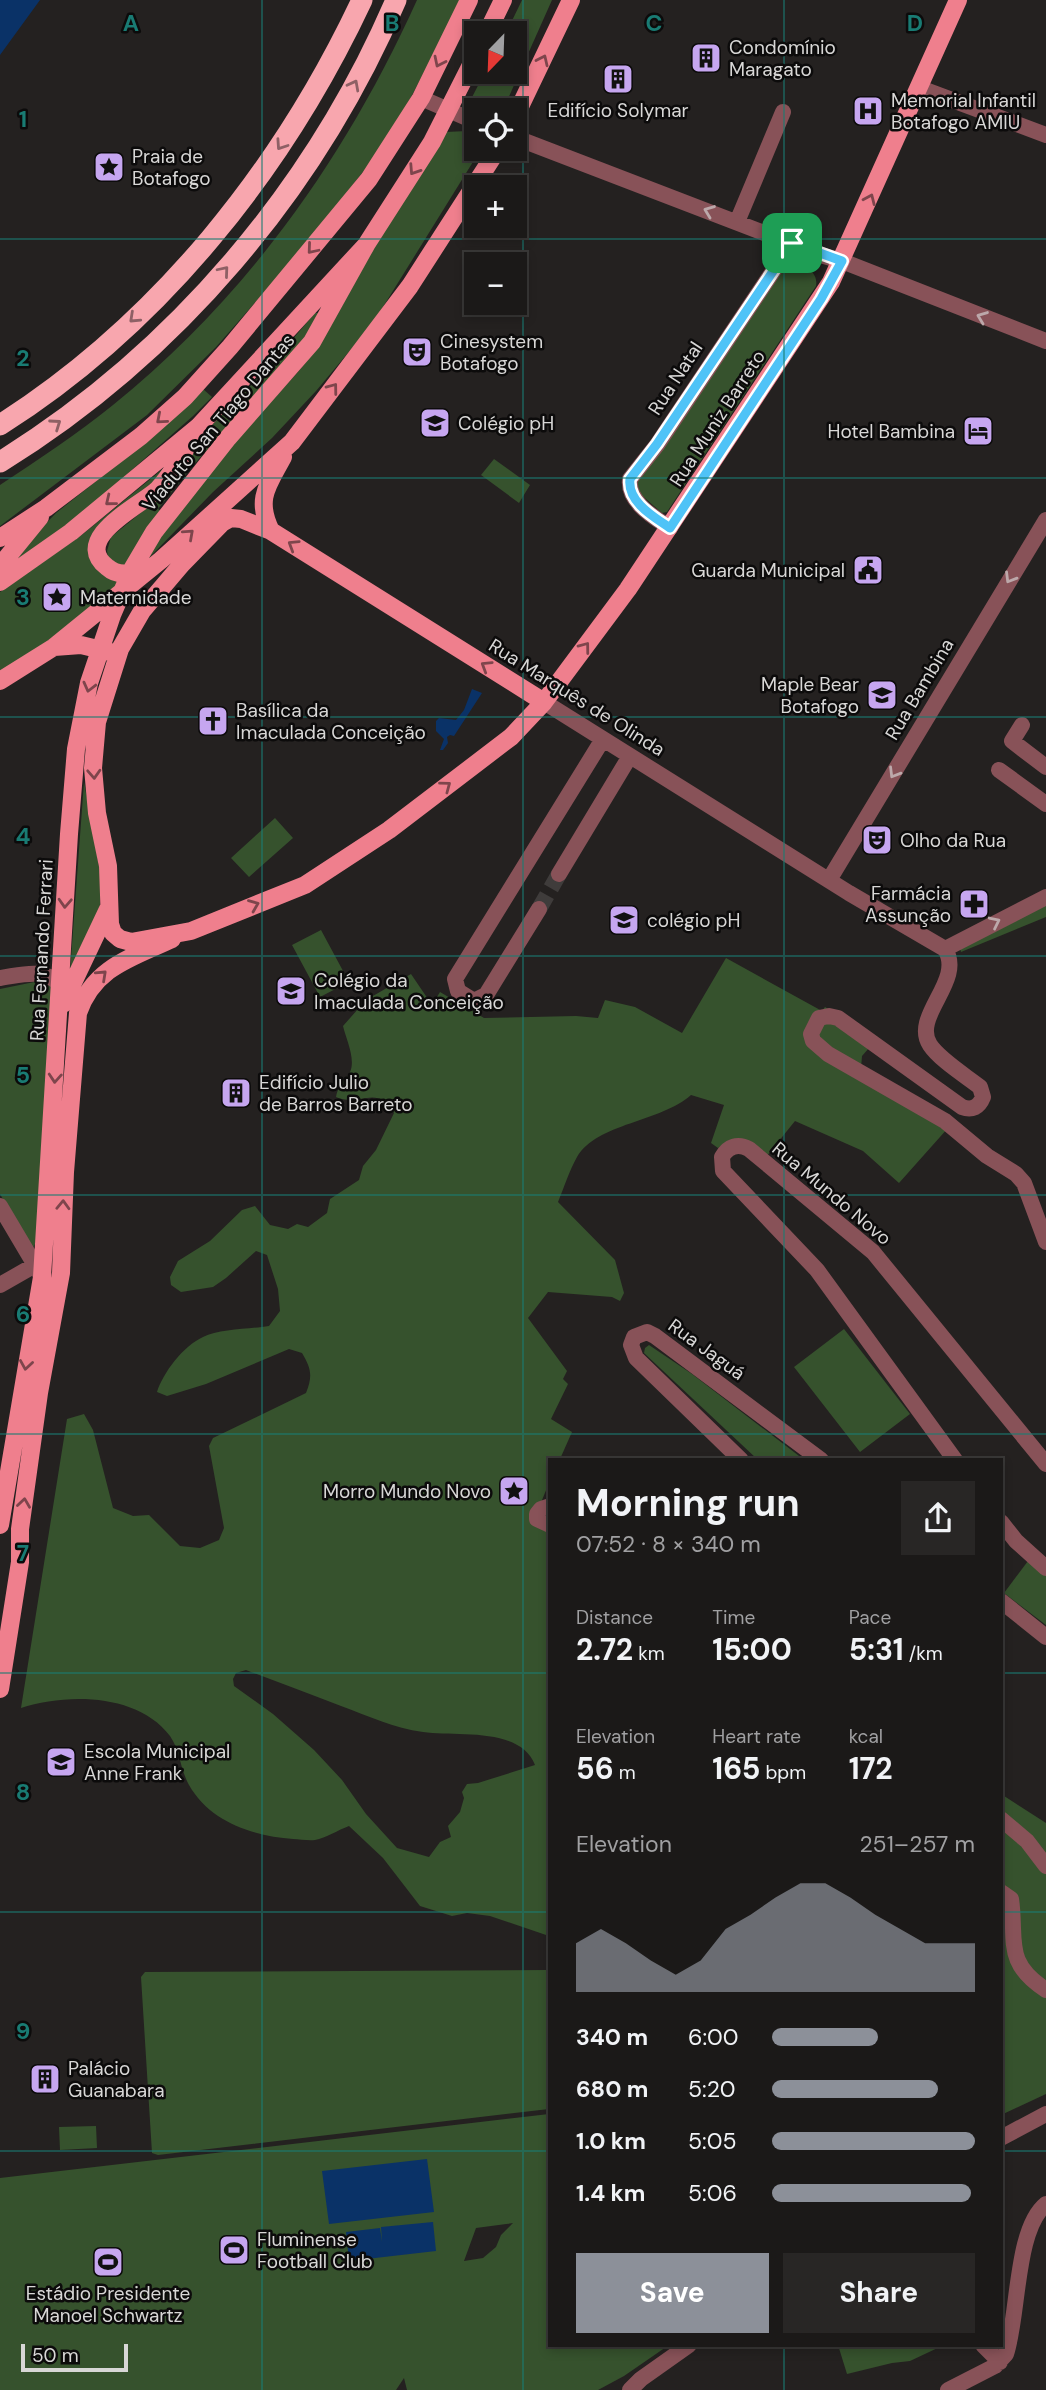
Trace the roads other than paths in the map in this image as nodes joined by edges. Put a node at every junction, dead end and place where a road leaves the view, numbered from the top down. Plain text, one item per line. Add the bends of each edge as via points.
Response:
1 (362, 0) edge
2 (396, 0) edge
3 (468, 0) edge
4 (503, 0) edge
5 (571, 0) edge
6 (958, 0) edge
7 (493, 21) edge
8 (464, 80) edge
9 (920, 88) junction
10 (421, 98) junction
11 (524, 98) edge
12 (449, 111) junction
13 (783, 112) dead end
14 (464, 117) edge
15 (1046, 135) edge
16 (527, 142) edge
17 (490, 161) edge
18 (737, 222) junction
19 (792, 243) junction
20 (366, 245) junction
21 (842, 261) junction
22 (1046, 341) edge
23 (0, 425) edge
24 (198, 427) junction
25 (292, 442) junction
26 (0, 462) edge
27 (46, 508) junction
28 (1046, 520) edge
29 (670, 528) junction
30 (271, 531) junction
31 (0, 538) edge
32 (161, 560) junction
33 (0, 566) edge
34 (0, 582) edge
35 (54, 647) junction
36 (116, 660) junction
37 (0, 681) edge
38 (544, 702) junction
39 (1022, 724) dead end
40 (603, 739) junction
41 (630, 756) junction
42 (1046, 767) edge
43 (999, 770) dead end
44 (1046, 804) edge
45 (69, 834) joint
46 (559, 874) tunnel mouth
47 (830, 880) junction
48 (1046, 897) edge
49 (108, 909) junction
50 (539, 909) tunnel mouth
51 (191, 931) junction
52 (945, 949) junction
53 (0, 978) edge
54 (61, 985) junction
55 (60, 1010) junction
56 (0, 1206) edge
57 (1046, 1242) edge
58 (39, 1271) junction
59 (0, 1285) edge
60 (739, 1458) edge
61 (818, 1458) edge
62 (954, 1458) edge
63 (1046, 1464) edge
64 (548, 1507) edge
65 (543, 1522) edge
66 (0, 1525) edge
67 (1003, 1525) edge
68 (1046, 1568) edge
69 (1003, 1603) edge
70 (1046, 1637) edge
71 (0, 1689) edge
72 (1003, 1821) edge
73 (1046, 1866) edge
74 (1003, 1893) edge
75 (1046, 1990) edge
76 (1046, 2114) edge
77 (1003, 2137) edge
78 (1046, 2204) edge
79 (686, 2347) edge
80 (984, 2347) edge
81 (1000, 2362) junction
82 (630, 2390) edge
83 (948, 2390) edge

1 -> 23 highway via 284,140 222,226 186,268 108,343
26 -> 2 highway via 86,403 181,319 220,276 293,185 334,122
3 -> 10 main road
4 - 7 main road
11 -> 5 main road
6 - 9 main road, Rua Muniz Barreto
8 - 12 main road
9 - 15 street
21 -> 9 main road, Rua Muniz Barreto
10 - 12 street
10 -> 27 main road via 369,179 185,397
12 - 14 street
12 -> 20 main road
13 - 18 street
18 -> 16 street
25 -> 17 main road via 410,286
18 - 19 street
19 - 21 street
19 - 29 street, Rua Natal via 630,479 632,494
20 - 24 main road
20 -> 45 main road, Viaduto San Tiago Dantas via 312,342 153,532 131,571 89,683
22 -> 21 street
21 - 29 main road, Rua Muniz Barreto
24 - 32 main road via 157,489 97,542 104,565 120,574
24 -> 34 main road via 71,532
25 - 30 main road via 264,494
32 -> 25 main road
27 - 31 main road
27 - 33 main road
28 -> 47 street, Rua Bambina
38 -> 29 main road, Rua Muniz Barreto
30 - 36 main road via 241,519 222,523 142,611
38 -> 30 main road, Rua Marquês de Olinda
32 - 35 main road
35 - 36 main road via 92,646 106,650
35 - 37 main road
36 -> 49 main road via 97,722 93,768 108,866
38 - 40 street, Rua Marquês de Olinda
51 -> 38 main road, Rua Muniz Barreto via 305,885 388,830 511,737
39 - 42 street via 1012,741
40 - 41 street, Rua Marquês de Olinda
40 - 50 street via 456,979 458,992 474,1000 486,995
41 - 46 street
41 - 47 street, Rua Marquês de Olinda
43 - 44 street
45 -> 54 main road, Rua Fernando Ferrari
47 - 52 street, Rua Marquês de Olinda
52 -> 48 street
49 - 51 main road, Rua Muniz Barreto via 113,933 125,941
49 - 55 main road
71 -> 51 main road, Rua Fernando Ferrari via 39,1393 61,1273 74,1035 82,1002 110,967
52 - 57 street via 951,968 926,1037 932,1048 980,1087 983,1097 974,1108 958,1104 838,1018 819,1018 811,1034 813,1041 945,1121 986,1156 1016,1174 1024,1183
53 - 54 street via 36,972
54 - 55 main road, Rua Fernando Ferrari
55 -> 58 main road, Rua Fernando Ferrari
56 - 58 street
58 - 59 street
58 -> 66 main road, Rua Fernando Ferrari
60 - 61 street, Rua Jaguá via 636,1357 631,1345 634,1337 647,1332 655,1336
62 - 63 street, Rua Mundo Novo via 817,1270 723,1171 722,1157 728,1149 738,1145 748,1149 873,1252
64 - 65 street via 537,1514
67 - 68 street
69 - 70 street
72 - 73 street
74 - 75 street via 1011,1899 1016,1956
76 - 77 street
78 - 81 street via 1027,2235 1010,2340
79 - 82 street
80 - 81 street
81 - 83 street

